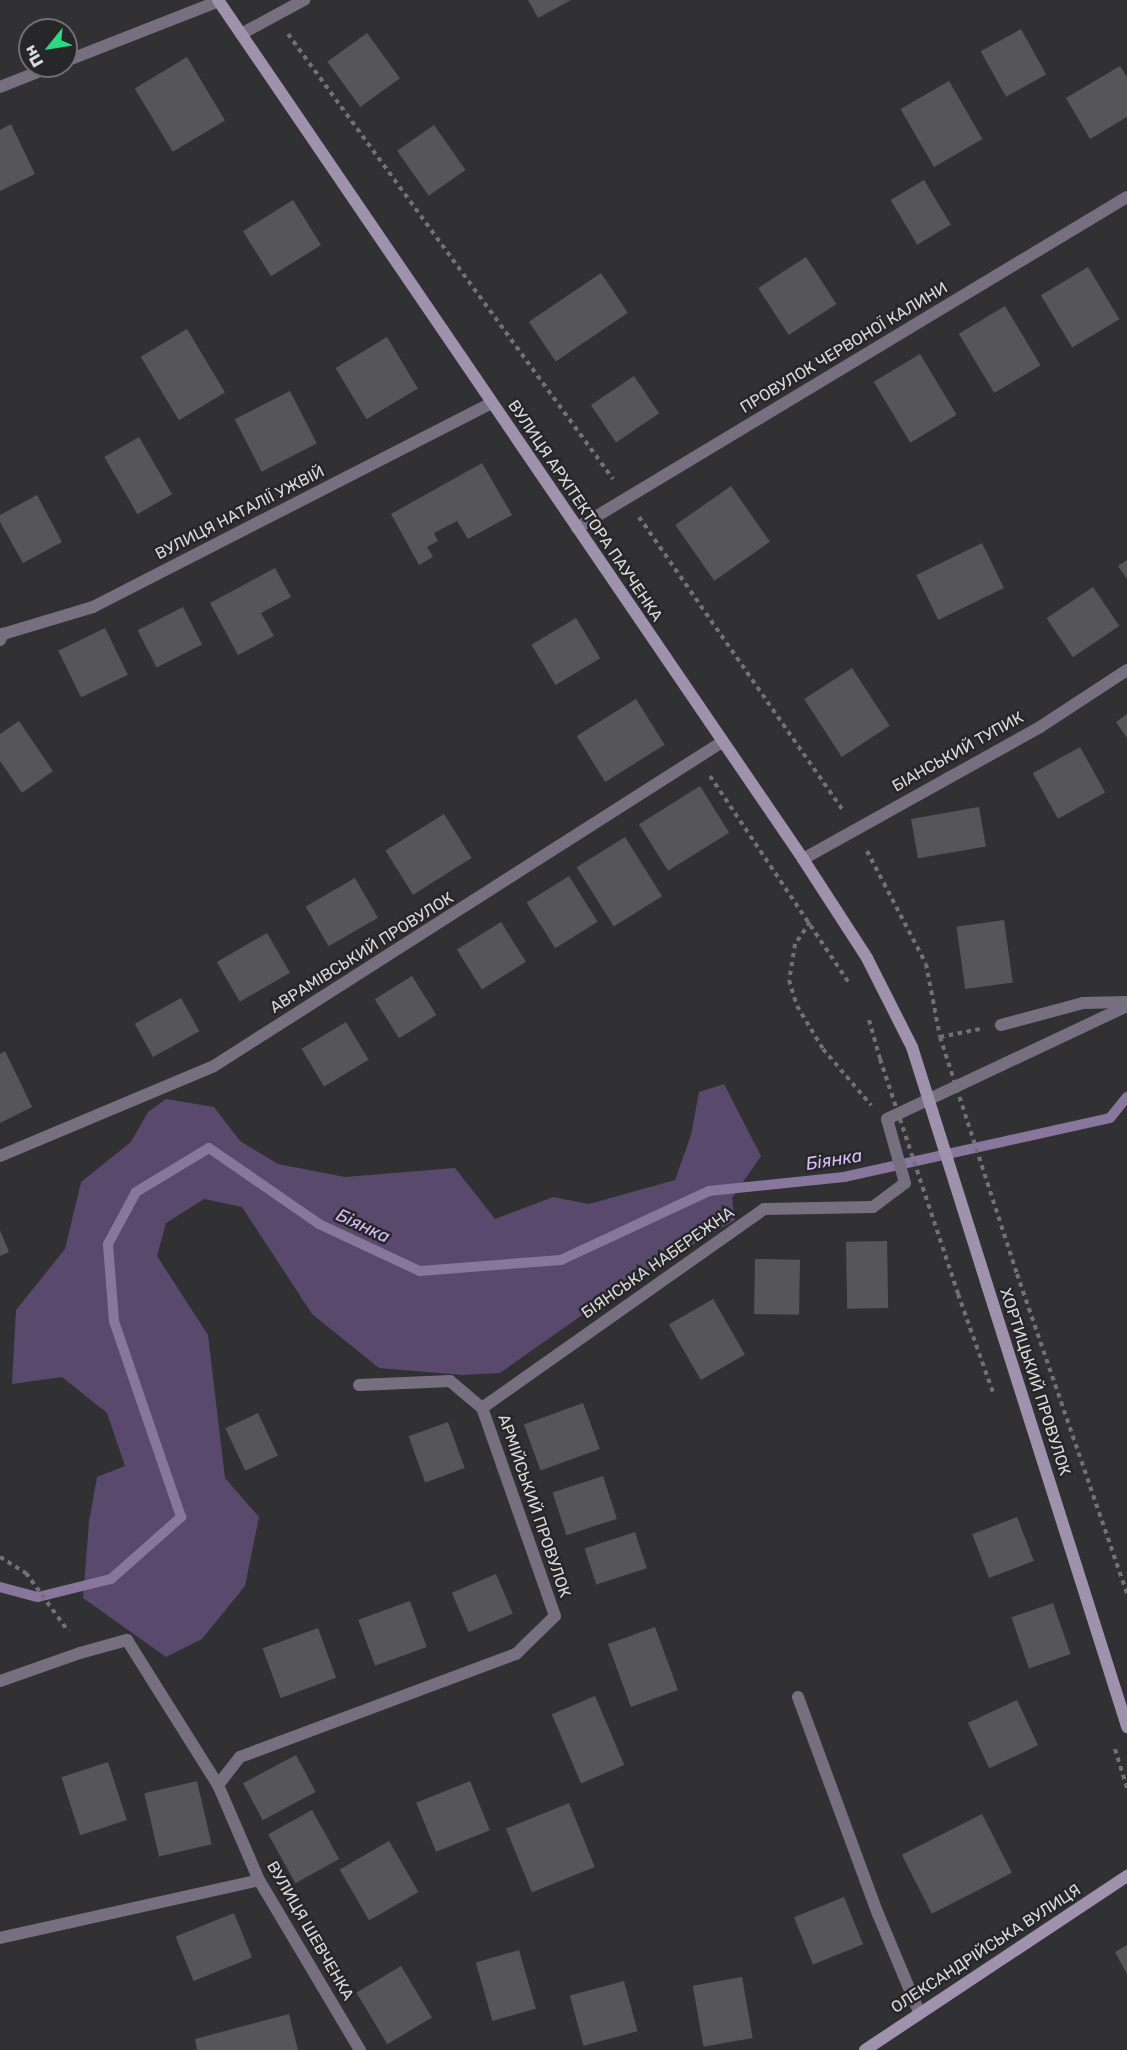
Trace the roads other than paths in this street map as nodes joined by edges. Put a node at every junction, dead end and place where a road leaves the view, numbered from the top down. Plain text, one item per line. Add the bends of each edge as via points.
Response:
1 (304, 0) edge
2 (219, 1) edge
3 (241, 34) junction
4 (78, 56) edge
5 (23, 78) edge
6 (0, 87) edge
7 (1127, 197) edge
8 (492, 403) junction
9 (577, 528) junction
10 (0, 640) edge
11 (1127, 670) edge
12 (722, 742) junction
13 (802, 859) junction
14 (1127, 1004) edge
15 (1001, 1025) road end
16 (912, 1047) joint
17 (0, 1156) edge
18 (359, 1385) dead end
19 (482, 1407) junction
20 (0, 1681) edge
21 (798, 1697) dead end
22 (1127, 1726) edge
23 (218, 1785) junction
24 (1127, 1876) edge
25 (259, 1880) junction
26 (0, 1938) edge
27 (919, 2012) junction
28 (360, 2050) edge
29 (864, 2050) edge

1 - 3 street
2 - 3 street, ВУЛИЦЯ АРХІТЕКТОРА ПАУЧЕНКА
2 - 4 street
3 - 8 street, ВУЛИЦЯ АРХІТЕКТОРА ПАУЧЕНКА
5 - 6 street
7 - 9 street, ПРОВУЛОК ЧЕРВОНОЇ КАЛИНИ
8 - 9 street, ВУЛИЦЯ АРХІТЕКТОРА ПАУЧЕНКА
8 - 10 street, ВУЛИЦЯ НАТАЛІЇ УЖВІЙ via 93,607 3,634
9 - 12 street, ВУЛИЦЯ АРХІТЕКТОРА ПАУЧЕНКА
11 - 13 street, БІАНСЬКИЙ ТУПИК via 1040,727
12 - 13 street, ВУЛИЦЯ АРХІТЕКТОРА ПАУЧЕНКА
12 - 17 street, АВРАМІВСЬКИЙ ПРОВУЛОК via 214,1066
13 - 16 street, ВУЛИЦЯ АРХІТЕКТОРА ПАУЧЕНКА via 867,958
14 - 15 street via 1083,1003
14 - 19 street, БІЯНСЬКА НАБЕРЕЖНА via 887,1119 905,1183 873,1207 764,1209
16 - 22 street, ХОРТИЦЬКИЙ ПРОВУЛОК, bridge
18 - 19 street, АРМІЙСЬКИЙ ПРОВУЛОК via 450,1381
19 - 23 street, АРМІЙСЬКИЙ ПРОВУЛОК via 555,1616 516,1654 240,1757
20 - 23 street, ВУЛИЦЯ ШЕВЧЕНКА via 127,1640
21 - 27 street via 878,1914
23 - 25 street, ВУЛИЦЯ ШЕВЧЕНКА
24 - 27 street, ОЛЕКСАНДРІЙСЬКА ВУЛИЦЯ
25 - 26 street
25 - 28 street, ВУЛИЦЯ ШЕВЧЕНКА
27 - 29 street, ОЛЕКСАНДРІЙСЬКА ВУЛИЦЯ

